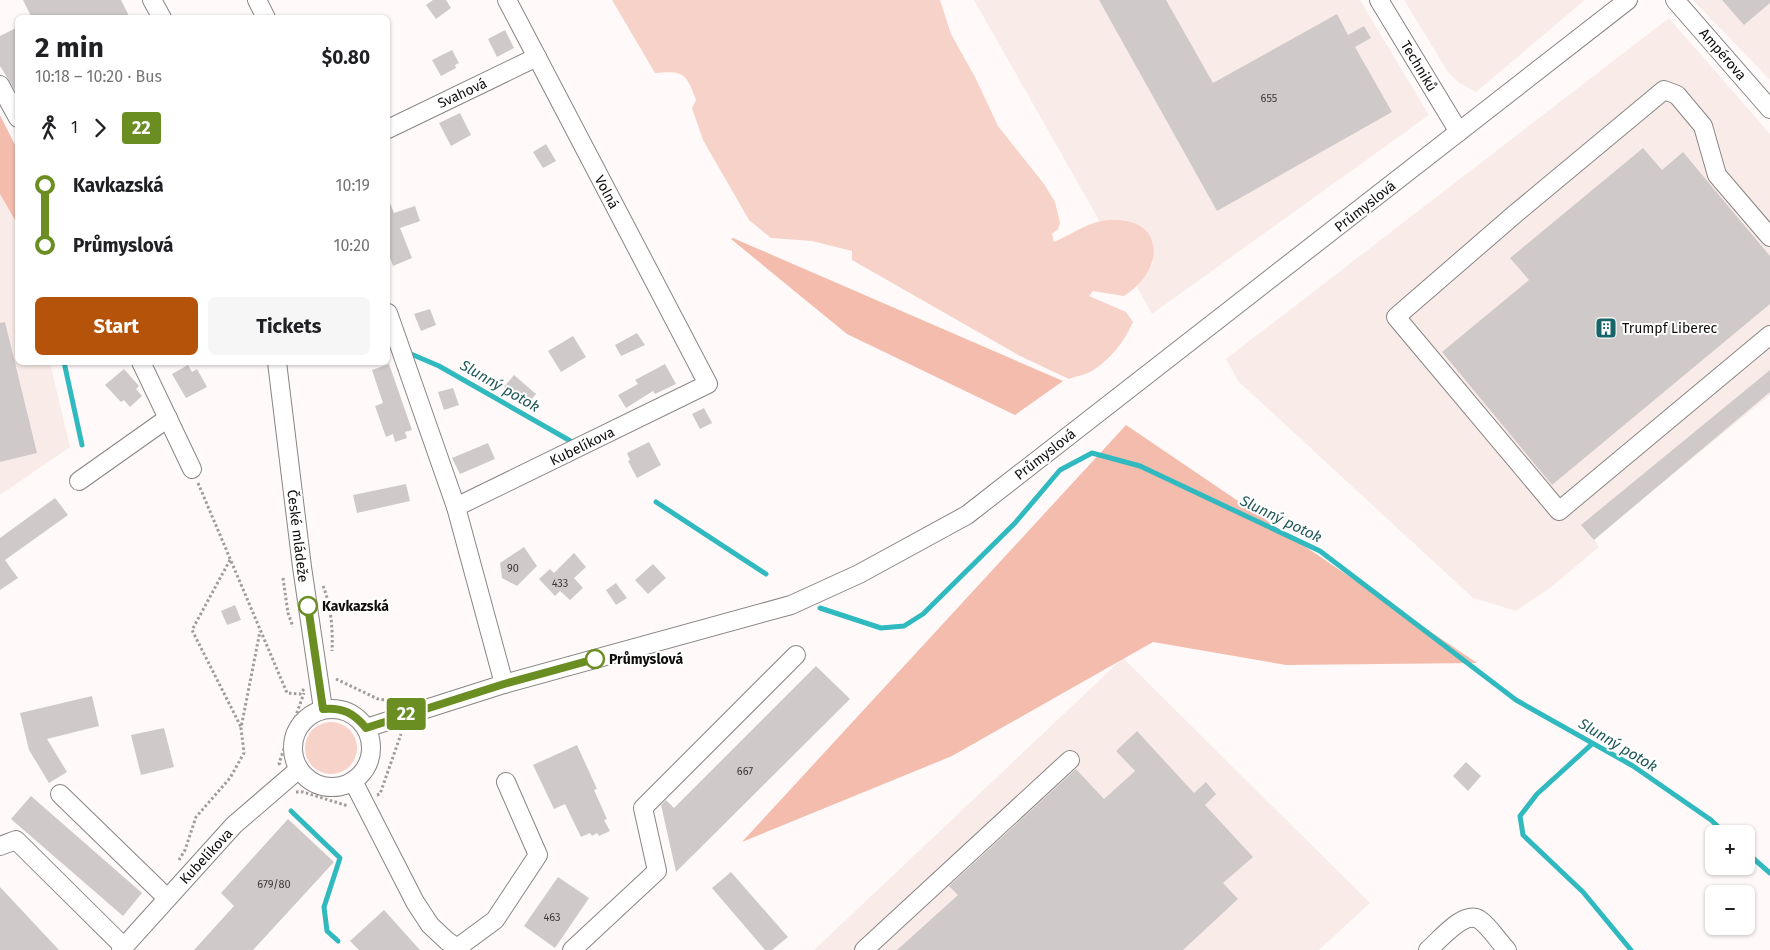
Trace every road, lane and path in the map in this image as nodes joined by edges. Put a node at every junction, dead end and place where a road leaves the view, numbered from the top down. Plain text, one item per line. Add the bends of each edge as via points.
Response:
1 (152, 0) edge
2 (257, 0) edge
3 (507, 0) edge
4 (1380, 0) edge
5 (1628, 0) edge
6 (1675, 0) edge
7 (160, 15) edge
8 (264, 15) edge
9 (537, 57) junction
10 (0, 85) edge
11 (1770, 108) edge
12 (15, 112) edge
13 (390, 128) edge
14 (1459, 132) junction
15 (1770, 237) edge
16 (390, 319) edge
17 (1770, 335) edge
18 (142, 365) edge
19 (277, 365) edge
20 (708, 384) joint
21 (168, 418) junction
22 (192, 469) dead end
23 (79, 482) dead end
24 (456, 507) junction
25 (230, 559) dead end
26 (260, 631) dead end
27 (796, 655) dead end
28 (336, 679) dead end
29 (504, 684) junction
30 (307, 686) dead end
31 (323, 709) junction
32 (395, 718) junction
33 (241, 728) junction
34 (366, 728) junction
35 (1070, 760) dead end
36 (293, 774) junction
37 (353, 781) junction
38 (506, 782) dead end
39 (60, 794) dead end
40 (364, 802) junction
41 (0, 846) edge
42 (175, 865) dead end
43 (167, 898) junction
44 (123, 948) edge
45 (459, 949) edge
46 (572, 950) edge
47 (864, 950) edge
48 (1428, 950) edge
49 (1507, 950) edge

1 - 7 street
2 - 8 street
3 - 9 street, Volná
4 - 14 street, Techniků
5 - 14 street, Průmyslová
6 - 11 street, Ampérova
9 - 13 street, Svahová
9 - 20 street, Volná
10 - 12 street
14 - 29 street, Průmyslová via 967,515 859,574 791,604
15 - 17 street via 1717,175 1703,126 1677,95 1664,90 1396,317 1559,511
16 - 24 street
18 - 21 street
19 - 31 street, České mládeže
20 - 24 street, Kubelíkova
21 - 22 street
21 - 23 street
24 - 29 street
25 - 33 path via 192,630
26 - 33 path
27 - 46 street via 643,808 656,871
28 - 32 path via 378,699 387,700
29 - 32 street, Průmyslová
30 - 36 path via 279,764
31 - 34 street via 345,710
31 - 36 street via 314,712 297,729 292,749
32 - 34 street, Průmyslová
32 - 40 path via 401,734 380,794
33 - 42 path via 244,753 230,778 196,817 185,850
34 - 37 street via 371,745 369,761
35 - 47 street
36 - 37 street via 327,787
36 - 40 path via 296,792 352,809
36 - 43 street, Kubelíkova via 234,825
37 - 40 street
38 - 45 street via 538,855 495,920
39 - 43 street
40 - 45 street via 415,902 430,925
41 - 44 street via 16,840
43 - 44 street, Kubelíkova
48 - 49 street via 1467,917 1481,920

